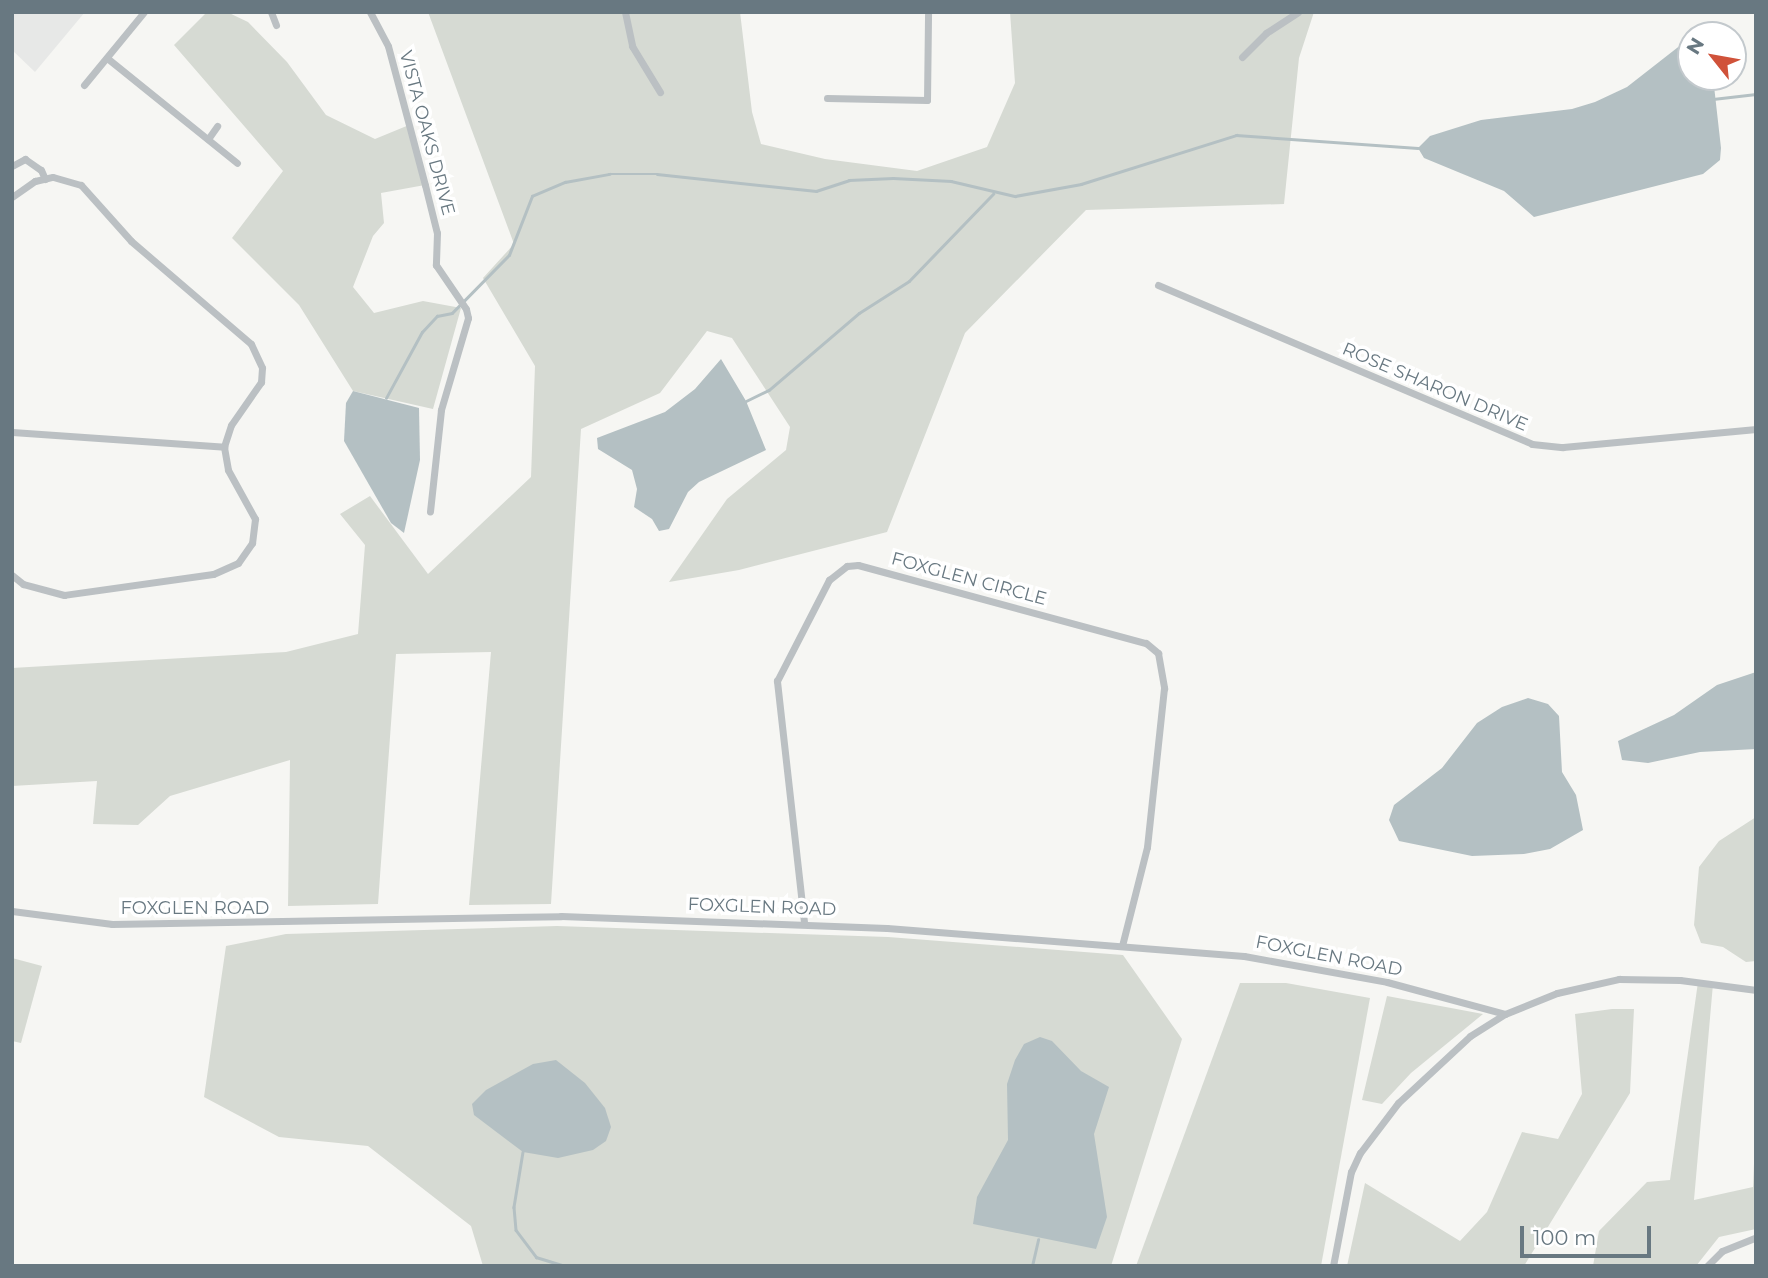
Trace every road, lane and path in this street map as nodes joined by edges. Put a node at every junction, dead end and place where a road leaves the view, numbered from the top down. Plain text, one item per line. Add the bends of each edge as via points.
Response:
1 (144, 12) edge
2 (271, 12) edge
3 (370, 12) edge
4 (625, 12) edge
5 (928, 12) edge
6 (1298, 12) edge
7 (276, 25) dead end
8 (1242, 57) dead end
9 (107, 58) junction
10 (84, 85) dead end
11 (660, 92) dead end
12 (827, 98) dead end
13 (217, 126) dead end
14 (208, 139) junction
15 (237, 163) dead end
16 (12, 166) edge
17 (45, 179) junction
18 (12, 197) edge
19 (1158, 285) dead end
20 (1756, 429) edge
21 (12, 432) edge
22 (224, 447) junction
23 (429, 512) dead end
24 (12, 575) edge
25 (12, 911) edge
26 (804, 922) junction
27 (1122, 946) junction
28 (1756, 990) edge
29 (1505, 1014) junction
30 (1756, 1237) edge
31 (1333, 1266) edge
32 (1707, 1266) edge

1 - 9 street
2 - 7 street
3 - 23 street, VISTA OAKS DRIVE via 388,47 422,173 437,233 436,265 466,309 466,329 441,410
4 - 11 street via 632,46
5 - 12 street via 927,100
6 - 8 street via 1266,33
9 - 10 street
9 - 14 street
13 - 14 street
14 - 15 street
16 - 17 street via 25,159 41,170
17 - 18 street
17 - 22 street via 73,181 89,191 131,241 251,344 262,368 261,382 231,425
19 - 20 street, ROSE SHARON DRIVE via 1532,444 1563,447
21 - 22 street
22 - 24 street via 228,470 251,505 255,527 248,551 230,568 64,595 23,584
25 - 26 street, FOXGLEN ROAD via 112,924 561,916
26 - 27 street, FOXGLEN ROAD
26 - 27 street, FOXGLEN CIRCLE via 776,681 829,580 847,566 858,565 1146,643 1158,653 1164,688 1147,847
27 - 29 street, FOXGLEN ROAD via 1287,963 1387,982
28 - 29 street via 1680,980 1619,979 1557,993
29 - 31 street via 1427,1073 1378,1126 1351,1172
30 - 32 street via 1722,1251

